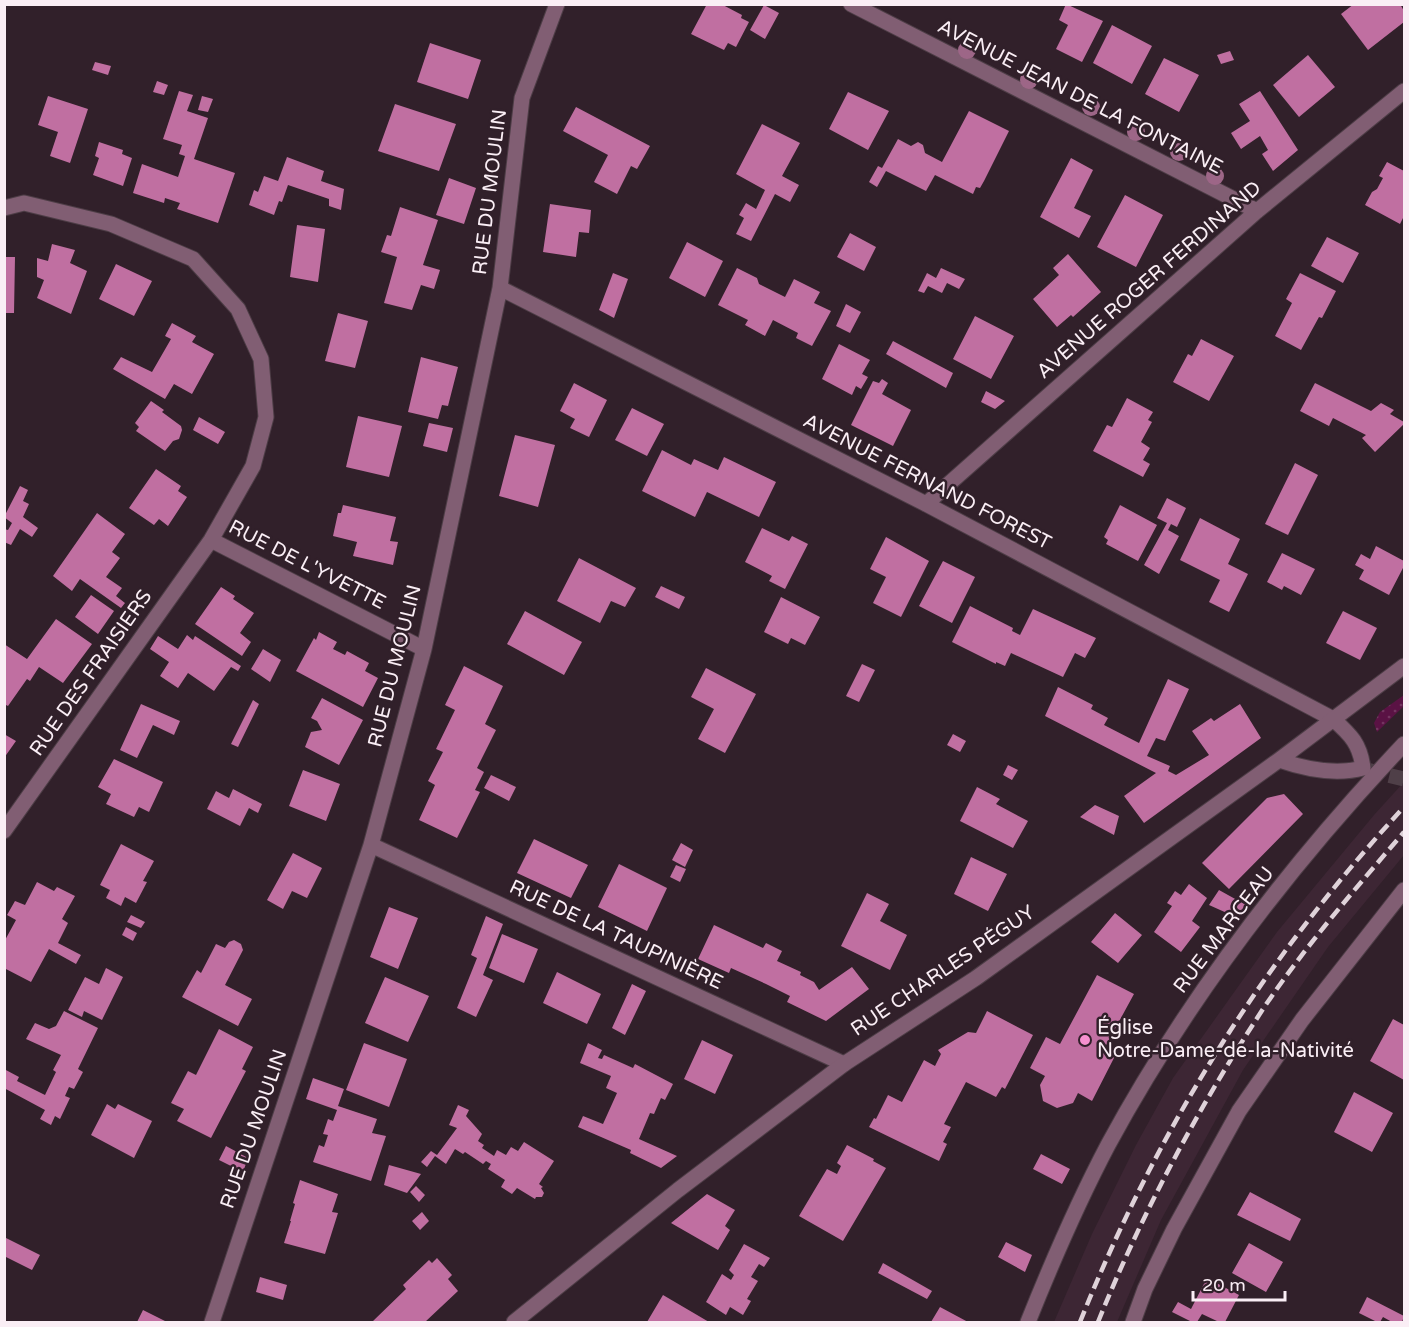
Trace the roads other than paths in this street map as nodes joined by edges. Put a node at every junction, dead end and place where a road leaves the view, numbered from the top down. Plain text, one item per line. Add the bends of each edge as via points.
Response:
1 (557, 4) edge
2 (851, 4) edge
3 (1404, 91) edge
4 (4, 208) edge
5 (1257, 212) junction
6 (500, 288) junction
7 (926, 504) junction
8 (211, 540) junction
9 (424, 649) junction
10 (1404, 666) edge
11 (1333, 718) junction
12 (1404, 744) edge
13 (1279, 760) junction
14 (4, 831) edge
15 (371, 845) junction
16 (1404, 890) edge
17 (844, 1064) junction
18 (212, 1323) edge
19 (514, 1323) edge
20 (1028, 1323) edge
21 (1133, 1323) edge

1 - 6 street, RUE DU MOULIN via 522,98
2 - 5 street, AVENUE JEAN DE LA FONTAINE
3 - 5 street, AVENUE ROGER FERDINAND
4 - 8 street, RUE DE L'YVETTE via 24,203 111,224 193,260 238,309 261,359 266,417 253,466
5 - 7 street, AVENUE ROGER FERDINAND
6 - 7 street, AVENUE FERNAND FOREST
6 - 9 street, RUE DU MOULIN
7 - 11 street, AVENUE FERNAND FOREST
8 - 9 street, RUE DE L'YVETTE
8 - 14 street, RUE DES FRAISIERS
9 - 15 street, RUE DU MOULIN
10 - 11 street, RUE CHARLES PÉGUY
11 - 13 street, RUE CHARLES PÉGUY
11 - 13 street, AVENUE FERNAND FOREST via 1361,751 1363,768 1347,772
12 - 20 street, RUE MARCEAU via 1264,908 1199,995 1109,1144 1072,1217
13 - 17 street, RUE CHARLES PÉGUY via 976,978
15 - 17 street, RUE DE LA TAUPINIÈRE
15 - 18 street, RUE DU MOULIN
16 - 21 street via 1302,1020 1239,1111 1174,1229
17 - 19 street, RUE CHARLES PÉGUY via 678,1190

